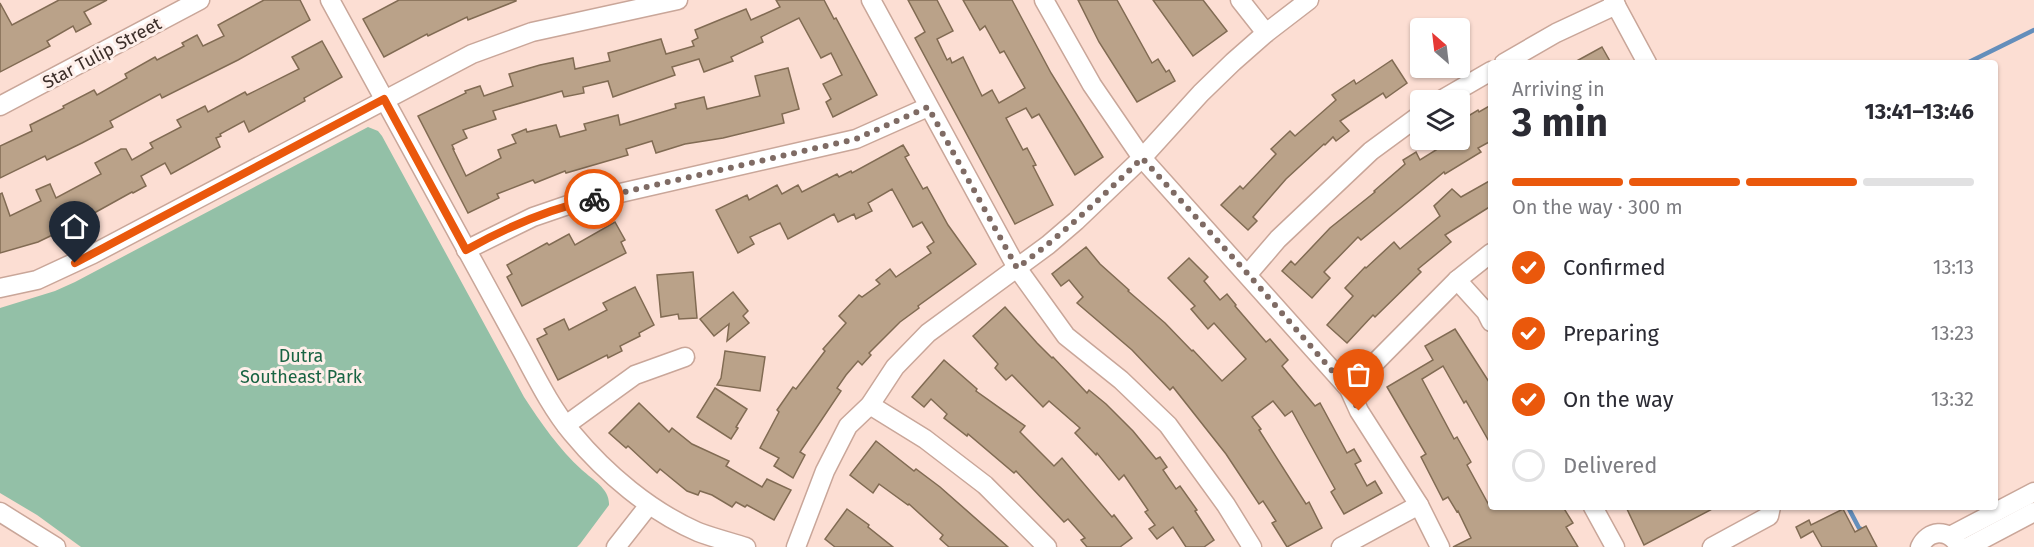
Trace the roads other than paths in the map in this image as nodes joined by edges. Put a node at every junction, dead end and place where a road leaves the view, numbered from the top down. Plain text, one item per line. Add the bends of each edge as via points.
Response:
1 (200, 0) edge
2 (330, 0) edge
3 (678, 0) edge
4 (871, 0) edge
5 (1044, 0) edge
6 (1240, 0) edge
7 (1309, 0) edge
8 (1615, 2) edge
9 (1266, 33) junction
10 (1509, 60) edge
11 (1645, 60) edge
12 (1488, 73) edge
13 (1458, 90) edge
14 (384, 99) junction
15 (0, 106) edge
16 (928, 107) junction
17 (1410, 122) edge
18 (1142, 158) junction
19 (466, 250) junction
20 (1488, 255) edge
21 (1017, 268) junction
22 (1248, 274) junction
23 (1457, 280) junction
24 (0, 288) edge
25 (1488, 316) edge
26 (685, 357) dead end
27 (1348, 389) junction
28 (870, 405) junction
29 (566, 425) junction
30 (2034, 492) edge
31 (649, 505) junction
32 (1419, 505) junction
33 (1595, 510) edge
34 (1770, 510) edge
35 (0, 512) edge
36 (2034, 512) edge
37 (1954, 541) edge
38 (56, 547) edge
39 (615, 547) edge
40 (746, 547) edge
41 (796, 547) edge
42 (1047, 547) edge
43 (1252, 547) edge
44 (1341, 547) edge
45 (1440, 547) edge
46 (1615, 547) edge
47 (1712, 547) edge
48 (1920, 547) edge
49 (1968, 547) edge

1 - 15 street, Star Tulip Street
2 - 14 street
3 - 14 street via 532,32 472,54
4 - 16 street
5 - 18 street via 1092,85
6 - 9 street
7 - 9 street
8 - 10 street
8 - 11 street
9 - 18 street via 1201,93
12 - 13 street
14 - 19 street
14 - 24 street via 93,254 37,280
16 - 19 street via 856,139 568,205 524,220
16 - 21 street
17 - 22 street via 1371,151 1278,239
18 - 21 street via 1076,221
18 - 22 street
19 - 29 street
20 - 23 street
21 - 28 street via 928,333 895,368
21 - 43 street via 1066,336 1121,380 1168,425
22 - 27 street
23 - 25 street
23 - 27 street
26 - 29 street via 635,375
27 - 32 street
28 - 41 street via 848,426 825,471
28 - 42 street via 925,439 985,485
29 - 31 street
30 - 37 street
31 - 39 street
31 - 40 street via 698,532
32 - 44 street
32 - 45 street
33 - 46 street
34 - 47 street via 1769,516
35 - 38 street
36 - 49 street
37 - 48 street via 1945,533 1932,534

